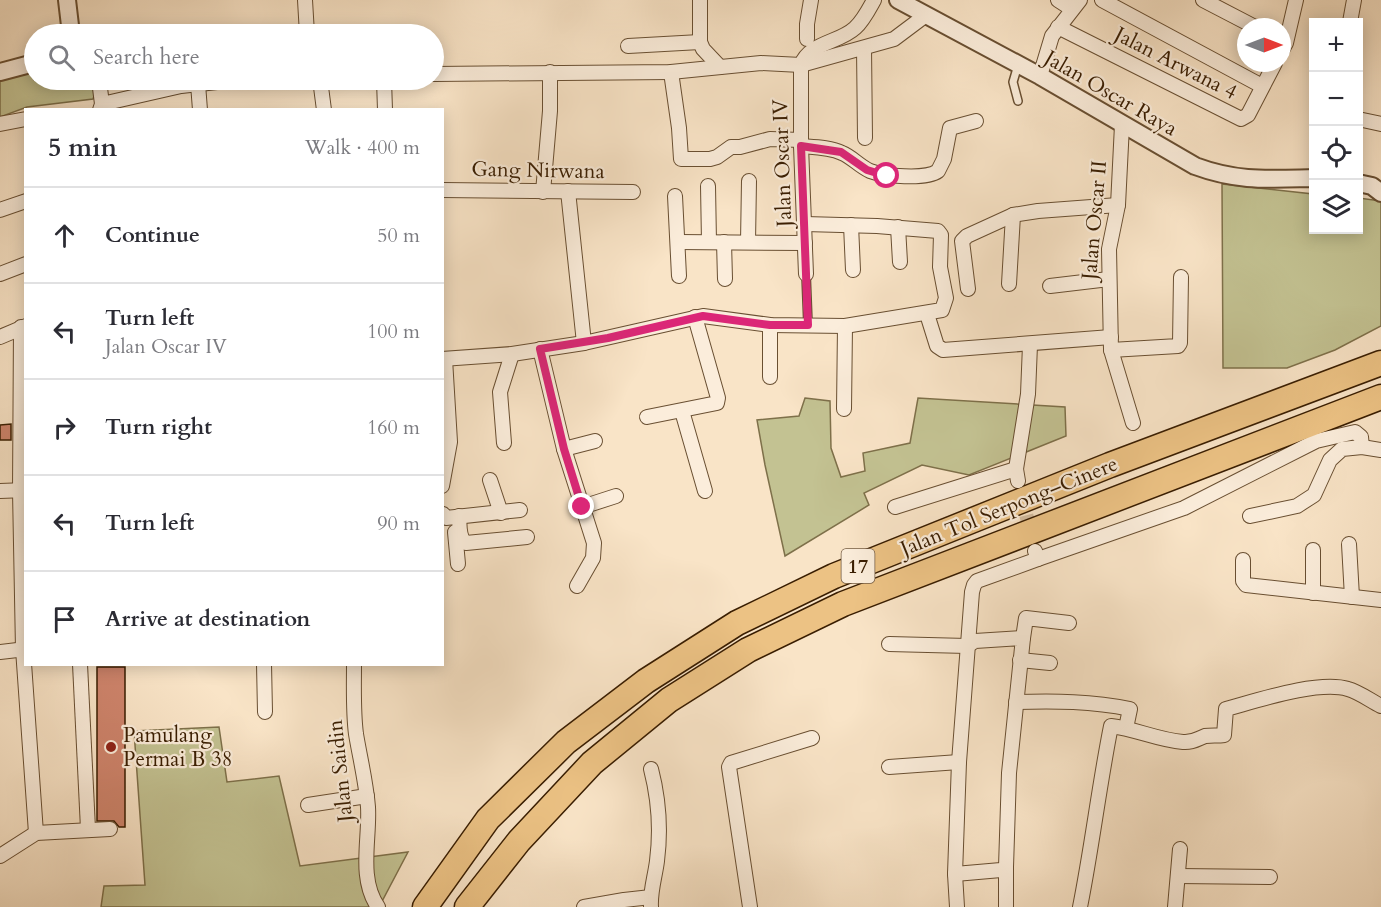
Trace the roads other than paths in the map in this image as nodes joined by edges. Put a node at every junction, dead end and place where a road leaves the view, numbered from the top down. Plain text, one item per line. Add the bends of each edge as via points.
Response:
1 (67, 0) edge
2 (305, 0) edge
3 (700, 0) edge
4 (811, 0) edge
5 (874, 0) edge
6 (898, 0) edge
7 (1058, 0) edge
8 (1102, 0) edge
9 (1203, 0) edge
10 (1296, 0) edge
11 (1354, 0) edge
12 (1076, 5) edge
13 (926, 15) junction
14 (1238, 18) edge
15 (1291, 18) edge
16 (1351, 18) edge
17 (70, 24) edge
18 (306, 24) edge
19 (1058, 27) junction
20 (807, 39) dead end
21 (700, 42) junction
22 (628, 46) dead end
23 (864, 48) junction
24 (801, 65) junction
25 (1018, 65) junction
26 (24, 66) edge
27 (720, 67) junction
28 (0, 72) edge
29 (550, 72) junction
30 (671, 72) junction
31 (1270, 72) edge
32 (444, 74) edge
33 (1040, 76) junction
34 (1262, 86) junction
35 (100, 90) edge
36 (166, 90) edge
37 (198, 90) edge
38 (321, 90) edge
39 (384, 90) edge
40 (1018, 100) dead end
41 (101, 107) edge
42 (200, 108) edge
43 (324, 108) edge
44 (385, 108) edge
45 (24, 118) edge
46 (1363, 120) edge
47 (976, 121) dead end
48 (0, 124) edge
49 (1122, 124) junction
50 (1381, 124) edge
51 (865, 138) dead end
52 (801, 143) junction
53 (1309, 178) edge
54 (749, 181) dead end
55 (1363, 184) edge
56 (708, 186) dead end
57 (444, 190) edge
58 (568, 191) junction
59 (543, 192) junction
60 (633, 192) dead end
61 (1381, 193) edge
62 (675, 196) dead end
63 (24, 202) edge
64 (1118, 205) junction
65 (0, 210) edge
66 (1013, 215) junction
67 (805, 224) junction
68 (851, 225) junction
69 (898, 227) junction
70 (678, 242) junction
71 (709, 242) junction
72 (724, 242) junction
73 (748, 242) junction
74 (805, 243) junction
75 (900, 262) dead end
76 (24, 265) edge
77 (853, 270) dead end
78 (0, 274) edge
79 (806, 274) joint
80 (679, 276) dead end
81 (1181, 277) dead end
82 (725, 279) dead end
83 (1109, 279) junction
84 (1009, 284) dead end
85 (1050, 286) dead end
86 (968, 289) dead end
87 (927, 314) junction
88 (695, 317) junction
89 (770, 325) junction
90 (808, 325) junction
91 (23, 326) edge
92 (845, 326) junction
93 (0, 338) edge
94 (585, 343) junction
95 (1111, 343) junction
96 (1030, 345) junction
97 (540, 349) junction
98 (512, 354) junction
99 (444, 359) edge
100 (1381, 363) edge
101 (770, 377) dead end
102 (1381, 397) edge
103 (844, 409) dead end
104 (682, 411) junction
105 (647, 417) dead end
106 (1133, 423) dead end
107 (595, 441) dead end
108 (504, 443) dead end
109 (1362, 447) junction
110 (564, 449) junction
111 (1381, 450) edge
112 (444, 475) edge
113 (490, 480) dead end
114 (23, 490) edge
115 (0, 491) edge
116 (705, 491) dead end
117 (616, 496) dead end
118 (582, 507) junction
119 (895, 507) dead end
120 (520, 510) dead end
121 (501, 513) junction
122 (444, 515) edge
123 (459, 516) junction
124 (1250, 516) dead end
125 (444, 524) edge
126 (526, 537) dead end
127 (1349, 544) dead end
128 (449, 548) edge
129 (1313, 550) dead end
130 (1243, 560) dead end
131 (458, 564) dead end
132 (577, 586) dead end
133 (1313, 593) junction
134 (1352, 597) junction
135 (1381, 600) edge
136 (1069, 623) dead end
137 (1023, 638) junction
138 (889, 644) dead end
139 (967, 646) junction
140 (24, 649) edge
141 (0, 652) edge
142 (1020, 660) junction
143 (1050, 663) dead end
144 (25, 666) edge
145 (80, 666) edge
146 (264, 666) edge
147 (354, 666) edge
148 (1016, 702) junction
149 (1381, 706) edge
150 (265, 712) dead end
151 (1126, 728) junction
152 (812, 738) dead end
153 (959, 762) junction
154 (889, 767) dead end
155 (651, 769) dead end
156 (367, 796) junction
157 (308, 805) dead end
158 (88, 829) junction
159 (110, 829) dead end
160 (36, 833) junction
161 (1180, 849) dead end
162 (0, 856) edge
163 (1005, 867) junction
164 (955, 874) junction
165 (1178, 876) junction
166 (1270, 878) dead end
167 (651, 902) edge
168 (378, 907) edge
169 (425, 907) edge
170 (467, 907) edge
171 (584, 907) edge
172 (750, 907) edge
173 (957, 907) edge
174 (1006, 907) edge
175 (1080, 907) edge
176 (1175, 907) edge

1 - 17 street
2 - 18 street
3 - 21 street
4 - 20 street
5 - 24 street via 855,29 804,56
6 - 13 street, Jalan Oscar Raya
7 - 12 street
8 - 34 street
9 - 14 street
10 - 15 street
11 - 16 street
12 - 19 street
13 - 23 street via 894,39
13 - 25 street, Jalan Oscar Raya
19 - 33 street
19 - 34 street, Jalan Arwana 4 via 1243,119
21 - 22 street
21 - 27 street
23 - 24 street
23 - 51 street
24 - 27 street
24 - 52 street, Jalan Oscar IV
25 - 33 street, Jalan Oscar Raya
25 - 40 lane via 1013,82
26 - 28 street
27 - 30 street
29 - 30 street
29 - 32 street
29 - 59 street
30 - 52 street via 681,159 714,158 731,147 770,139
31 - 34 street
33 - 49 street, Jalan Oscar Raya
35 - 41 street
36 - 41 street
37 - 42 street
38 - 43 street
39 - 44 street
45 - 48 street
46 - 50 street
47 - 52 street via 950,128 944,159 938,171 927,176 878,174 841,152
49 - 53 street, Jalan Oscar Raya via 1175,156 1218,175 1256,180
49 - 64 street, Jalan Oscar II
52 - 67 street, Jalan Oscar IV
54 - 73 street
55 - 61 street
56 - 71 street
57 - 59 street, Gang Nirwana
58 - 59 street, Gang Nirwana
58 - 60 street, Gang Nirwana
58 - 94 street
62 - 70 street
63 - 65 street
64 - 66 street
64 - 83 street, Jalan Oscar II via 1109,249
66 - 84 street
66 - 86 street via 962,241
67 - 68 street
67 - 74 street, Jalan Oscar IV
68 - 69 street
68 - 77 street
69 - 75 street
69 - 87 street via 940,234 940,267 946,298 942,310
70 - 71 street
70 - 80 street
71 - 72 street
72 - 73 street
72 - 82 street
73 - 74 street
74 - 79 street, Jalan Oscar IV
76 - 78 street
79 - 90 lane, Jalan Oscar IV
81 - 95 street via 1178,346
83 - 85 street
83 - 95 street, Jalan Oscar II
87 - 92 street
87 - 96 street via 936,346 943,350
88 - 89 street
88 - 94 street
88 - 104 street via 718,400 716,404
89 - 90 street
89 - 101 street
90 - 92 street
91 - 93 street
91 - 114 street
92 - 103 street
94 - 97 street
95 - 96 street
95 - 106 street, Jalan Oscar II
96 - 119 street via 1017,475
97 - 98 street
97 - 110 street
98 - 99 street
98 - 108 street via 500,392
99 - 112 street via 450,442
100 - 169 highway, Jalan Tol Serpong–Cinere / 17 via 1110,465 834,576 737,623 646,681 566,742 488,819
102 - 170 highway, Jalan Tol Serpong–Cinere / 17 via 843,604 748,650 669,699 592,763 519,841
104 - 105 street
104 - 116 street
107 - 110 street
109 - 111 street
109 - 124 street via 1335,453 1314,495 1297,506
109 - 139 street via 1361,437 1355,432 1316,441 1184,508 1037,555 977,581 968,618
110 - 118 street
113 - 121 street
114 - 115 street
114 - 140 street
117 - 118 street
118 - 132 street via 594,550
120 - 121 street
121 - 123 street
122 - 123 street
123 - 126 street via 462,540 466,543
125 - 128 street via 454,524
127 - 134 street
128 - 131 street
129 - 133 street
130 - 133 street via 1246,585
133 - 134 street
134 - 135 street
136 - 137 street via 1026,618
137 - 139 street via 975,641
137 - 142 street
138 - 139 street
139 - 153 street
140 - 141 street
142 - 143 street
142 - 148 street
144 - 160 street
145 - 158 street
146 - 150 street
147 - 156 street, Jalan Saidin via 356,733
148 - 151 street via 1062,701 1130,709
148 - 163 street
149 - 151 street via 1348,689 1296,690 1226,709 1224,735 1206,736 1194,742 1162,740
151 - 175 street via 1111,726
152 - 172 street via 731,763 729,767
153 - 154 street
153 - 164 street
155 - 167 street via 659,818
156 - 157 street
156 - 168 street, Jalan Saidin via 368,876
158 - 159 street
158 - 160 street
160 - 162 street
161 - 165 street
163 - 164 street
163 - 174 street
164 - 173 street
165 - 166 street
165 - 176 street
167 - 171 street via 624,900

